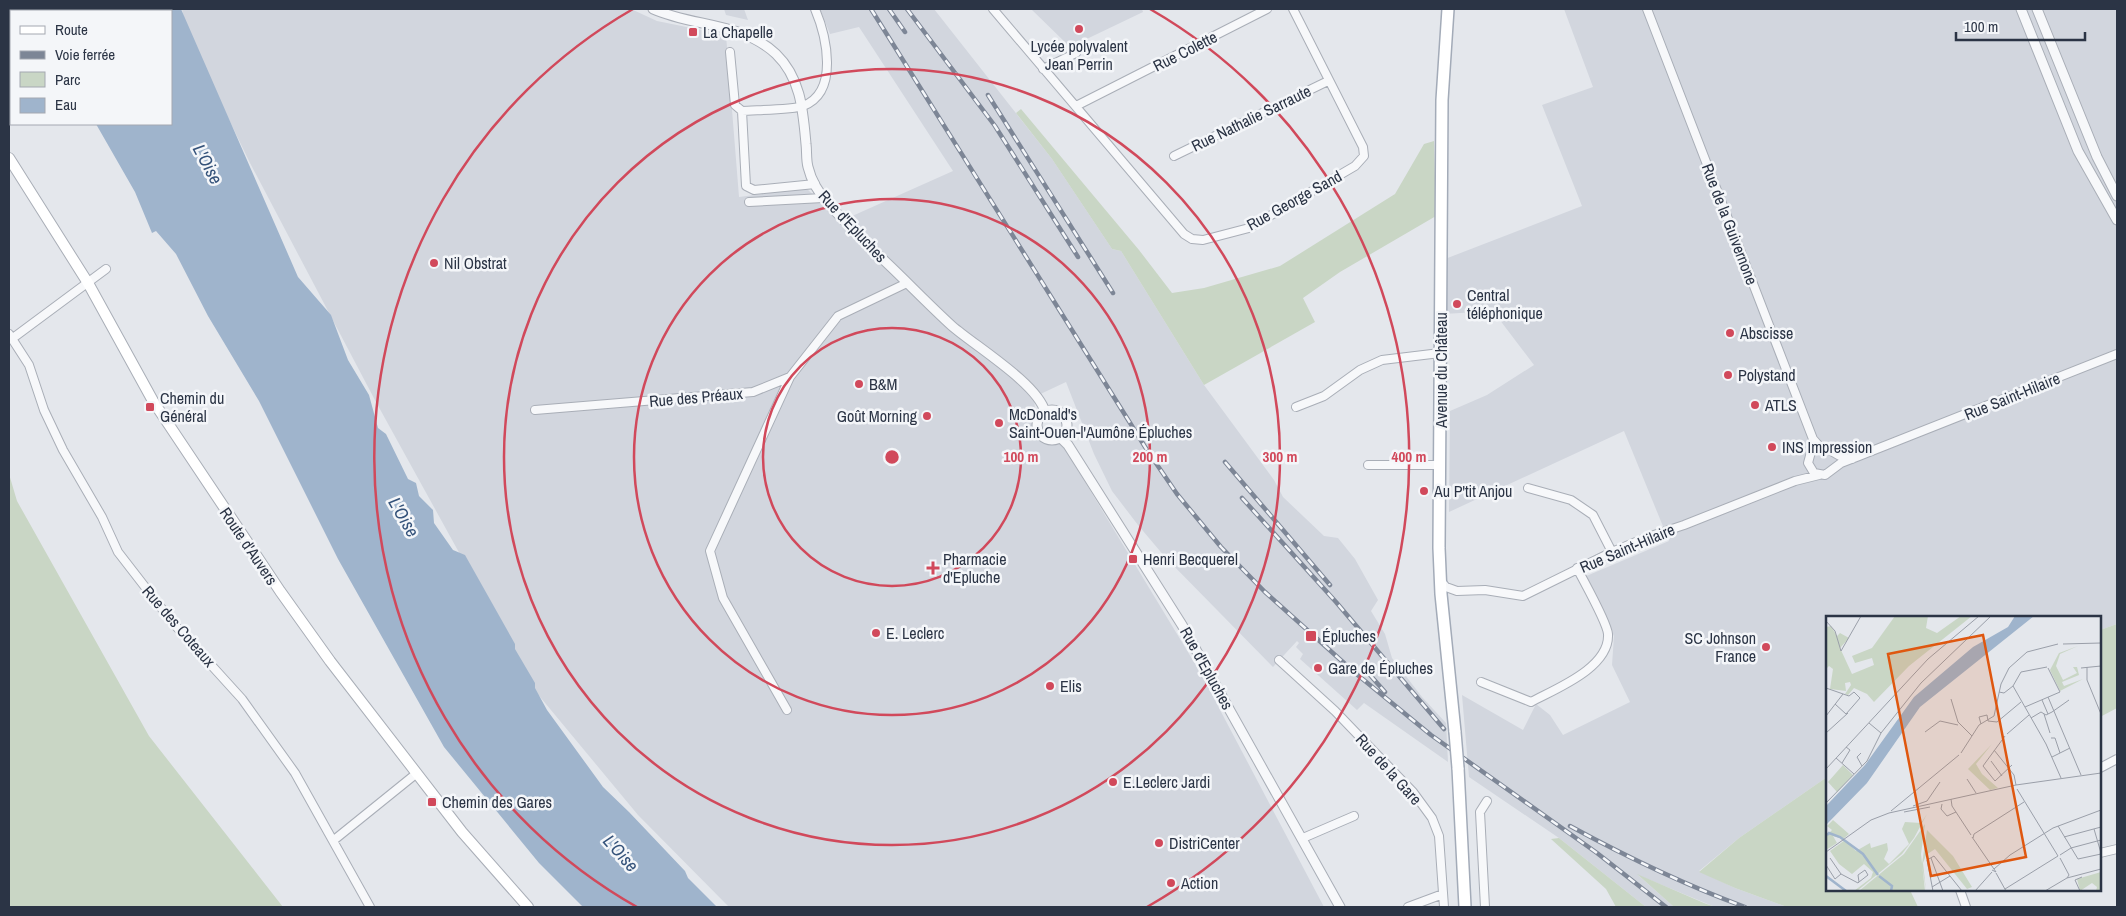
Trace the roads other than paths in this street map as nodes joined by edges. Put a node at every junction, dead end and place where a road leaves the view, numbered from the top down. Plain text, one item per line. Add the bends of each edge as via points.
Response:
1 (653, 9) edge
2 (815, 9) edge
3 (993, 9) edge
4 (1267, 9) edge
5 (1292, 9) edge
6 (1448, 9) edge
7 (1647, 9) edge
8 (2021, 9) edge
9 (2037, 9) edge
10 (730, 52) dead end
11 (1076, 53) dead end
12 (1043, 69) junction
13 (1328, 81) junction
14 (803, 106) junction
15 (1076, 106) junction
16 (742, 111) junction
17 (1174, 156) dead end
18 (9, 158) edge
19 (815, 184) junction
20 (2117, 196) edge
21 (823, 198) junction
22 (749, 202) dead end
23 (2117, 220) edge
24 (106, 269) dead end
25 (88, 283) junction
26 (907, 283) junction
27 (11, 336) edge
28 (1440, 353) junction
29 (2117, 354) edge
30 (790, 377) junction
31 (1296, 407) dead end
32 (535, 410) dead end
33 (1046, 412) junction
34 (1060, 437) junction
35 (1817, 449) junction
36 (1834, 454) junction
37 (1852, 459) junction
38 (1807, 460) junction
39 (1368, 465) dead end
40 (1440, 465) junction
41 (1834, 468) junction
42 (1819, 476) junction
43 (1796, 481) junction
44 (1528, 488) dead end
45 (1612, 552) junction
46 (1578, 568) junction
47 (1440, 580) junction
48 (1457, 591) junction
49 (1442, 604) junction
50 (1279, 660) dead end
51 (1481, 682) dead end
52 (787, 710) dead end
53 (2117, 759) edge
54 (2101, 767) edge
55 (417, 773) junction
56 (1487, 801) dead end
57 (1354, 816) dead end
58 (1303, 838) junction
59 (334, 840) junction
60 (2117, 849) edge
61 (2101, 853) edge
62 (1960, 891) edge
63 (1443, 894) junction
64 (370, 907) edge
65 (528, 907) edge
66 (1340, 907) edge
67 (1408, 907) edge
68 (1444, 907) edge
69 (1465, 907) edge
70 (1485, 907) edge
71 (1966, 907) edge

1 - 14 street, Rue d'Epluches via 731,29 763,43 792,75
2 - 14 street via 823,28 827,71 822,89 814,100
3 - 12 street, Rue George Sand
4 - 15 street, Rue Colette
5 - 13 street, Rue George Sand
6 - 28 main road, Avenue du Château via 1442,100
7 - 35 street, Rue de la Guivernone
8 - 23 street via 2078,151
9 - 20 street via 2097,157
10 - 16 street via 735,105
11 - 12 street
12 - 15 street, Rue George Sand
13 - 15 street, Rue George Sand via 1363,147 1364,156 1355,166 1249,228 1203,240 1184,234
13 - 17 street, Rue Nathalie Sarraute
14 - 16 street
14 - 19 street, Rue d'Epluches via 808,167
16 - 19 street via 746,186 754,190
18 - 25 main road, Route d'Auvers
19 - 21 street, Rue d'Epluches
21 - 22 street
21 - 26 street, Rue d'Epluches
24 - 25 street
25 - 27 street
25 - 55 main road, Route d'Auvers via 153,401 234,524 305,627
26 - 30 street, Rue des Préaux via 838,316
26 - 33 street, Rue d'Epluches via 953,326 1032,390
27 - 59 street, Rue des Coteaux via 29,366 44,410 63,450 102,517 118,552 173,624 242,699 295,773
28 - 31 street via 1382,360 1360,370 1324,396
28 - 40 main road, Avenue du Château
29 - 37 street, Rue Saint-Hilaire
30 - 32 street, Rue des Préaux via 742,394
30 - 52 street via 710,550 724,598
33 - 34 street via 1059,412 1066,420 1066,429
33 - 34 street via 1037,423 1039,432 1046,439
34 - 58 street, Rue d'Epluches via 1182,625
35 - 36 street via 1829,449
35 - 38 street
36 - 37 street
36 - 41 street
37 - 41 street, Rue Saint-Hilaire
38 - 42 street via 1812,471
38 - 43 street via 1803,474
39 - 40 street
40 - 47 main road, Avenue du Château
41 - 42 street, Rue Saint-Hilaire
42 - 43 street, Rue Saint-Hilaire
43 - 45 street, Rue Saint-Hilaire
44 - 45 street via 1571,500 1593,515
45 - 46 street, Rue Saint-Hilaire
46 - 48 street, Rue Saint-Hilaire via 1523,596 1485,590
46 - 51 street via 1607,629 1608,640 1598,661 1580,675 1531,702
47 - 48 street via 1446,587
47 - 49 main road, Avenue du Château
48 - 49 street
49 - 69 main road, Avenue du Château, bridge via 1458,768
50 - 63 street, Rue de la Gare via 1336,711 1413,792 1432,818 1439,836
53 - 54 street
55 - 59 street
55 - 65 main road, Route d'Auvers via 462,832
56 - 70 street via 1480,812
57 - 58 street
58 - 66 street, Rue d'Epluches
59 - 64 street, Rue des Coteaux
60 - 61 street
62 - 71 street
63 - 67 street
63 - 68 street, Rue de la Gare

